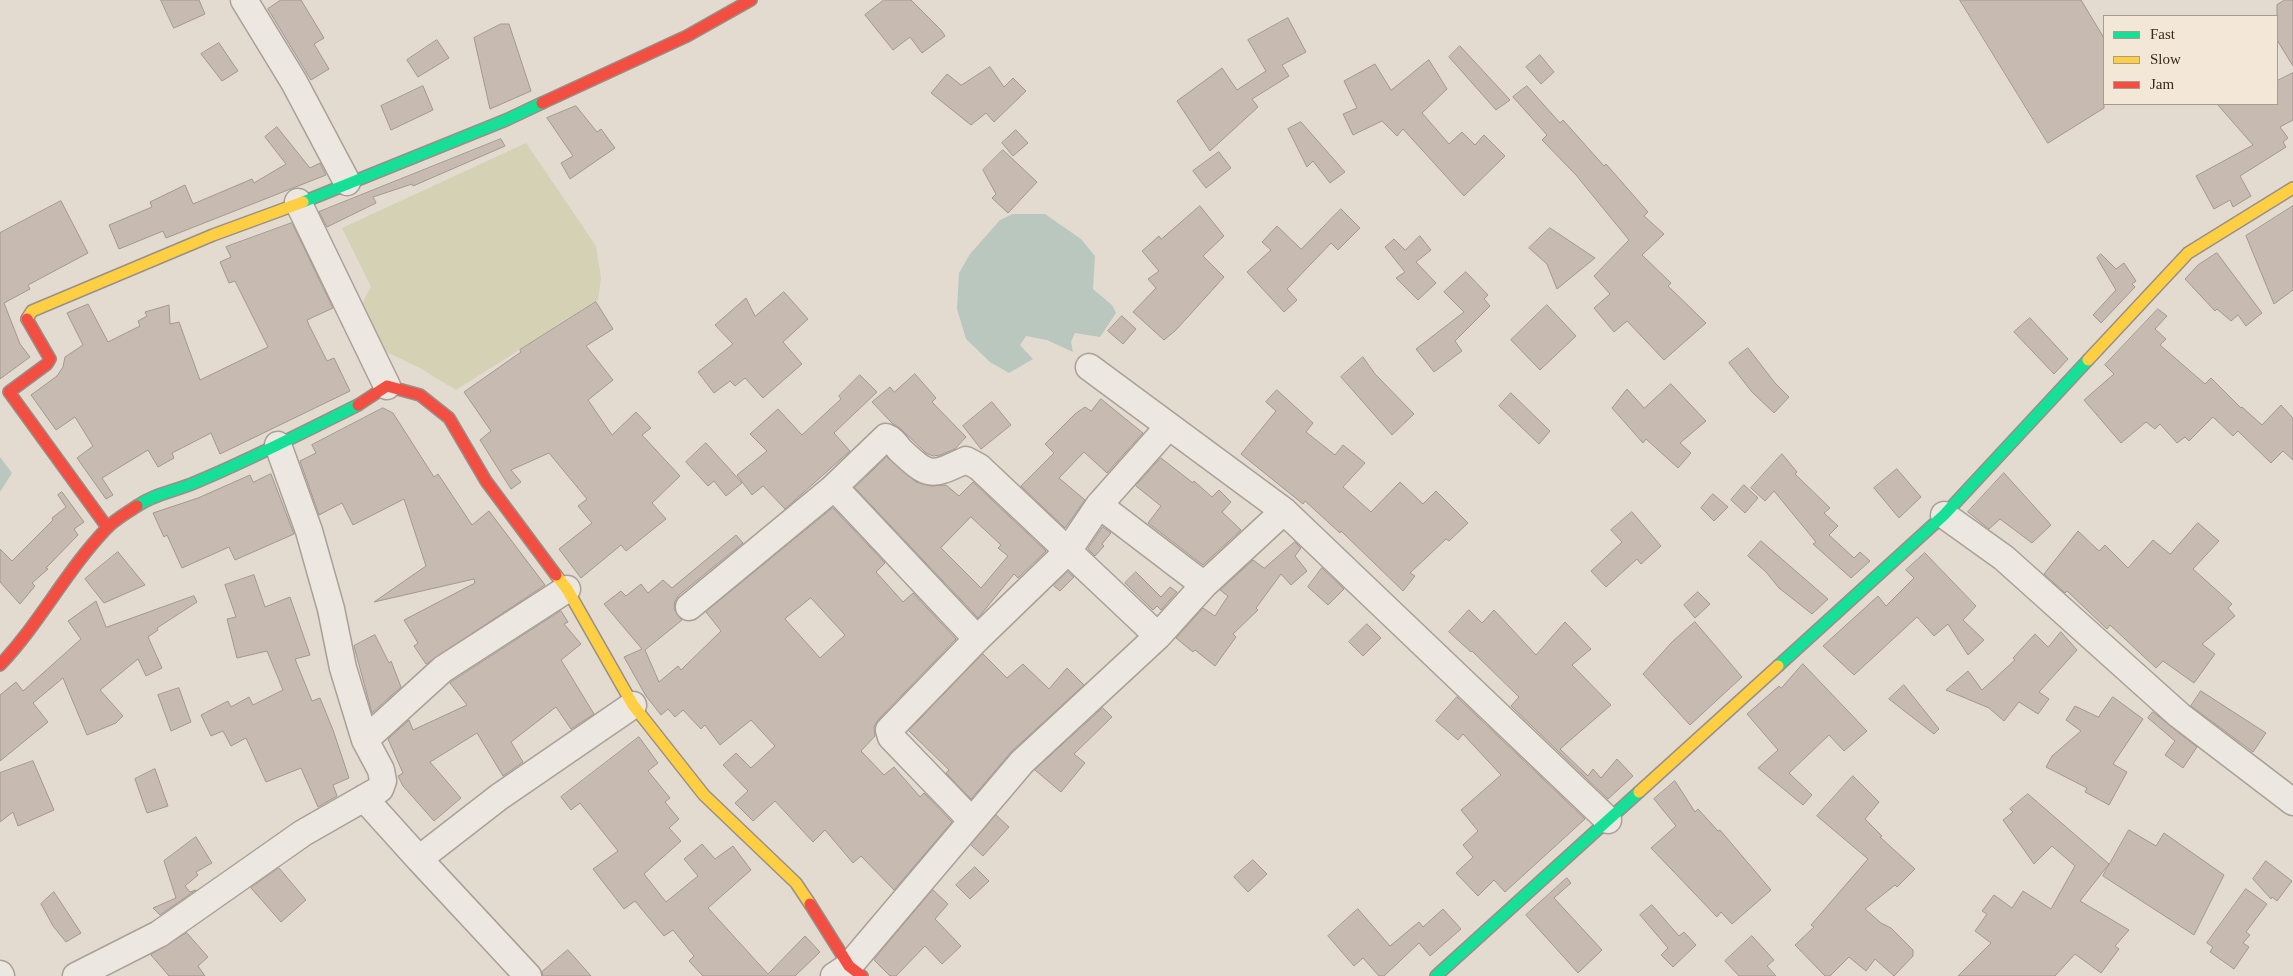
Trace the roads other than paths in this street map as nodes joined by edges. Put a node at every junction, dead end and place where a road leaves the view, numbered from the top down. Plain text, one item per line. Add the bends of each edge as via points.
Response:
1 (244, 0) edge
2 (751, 0) edge
3 (346, 182) junction
4 (2293, 188) edge
5 (298, 202) junction
6 (1089, 367) dead end
7 (387, 386) junction
8 (1169, 426) junction
9 (278, 444) junction
10 (832, 488) junction
11 (1099, 505) junction
12 (1284, 511) junction
13 (1944, 515) junction
14 (107, 527) junction
15 (1068, 551) junction
16 (1204, 585) junction
17 (567, 589) junction
18 (688, 607) dead end
19 (1158, 636) junction
20 (977, 639) junction
21 (0, 665) edge
22 (633, 705) junction
23 (366, 740) junction
24 (364, 798) junction
25 (2293, 802) edge
26 (972, 820) junction
27 (1608, 820) junction
28 (419, 859) junction
29 (848, 973) edge
30 (76, 976) edge
31 (528, 976) edge
32 (1436, 976) edge

1 - 3 street via 294,82
2 - 3 street via 686,36 506,120
3 - 5 street
4 - 13 street via 2188,253
5 - 7 street
5 - 14 street via 41,307 27,316 27,322 50,359 9,392
6 - 8 street
7 - 9 street via 360,404
7 - 17 street via 420,394 449,418 486,481
8 - 11 street
8 - 12 street
9 - 14 street via 192,484 146,499
9 - 23 street via 309,531 331,609 343,668
10 - 15 street via 889,437 918,467 930,473 966,460 979,467
10 - 18 street
10 - 20 street via 842,493
11 - 15 street
11 - 16 street
12 - 16 street
12 - 27 street
13 - 25 street via 2004,558 2179,715
13 - 27 street
14 - 21 street via 61,583 20,644
15 - 19 street
15 - 20 street
16 - 19 street
17 - 22 street
17 - 23 street via 443,669
19 - 26 street via 1022,762
20 - 26 street via 889,730 891,737
22 - 28 street via 499,797
22 - 29 street via 704,795 796,883
23 - 24 street via 384,781 380,789
24 - 28 street
24 - 30 street via 303,833 159,934
26 - 29 street
27 - 32 street
28 - 31 street

